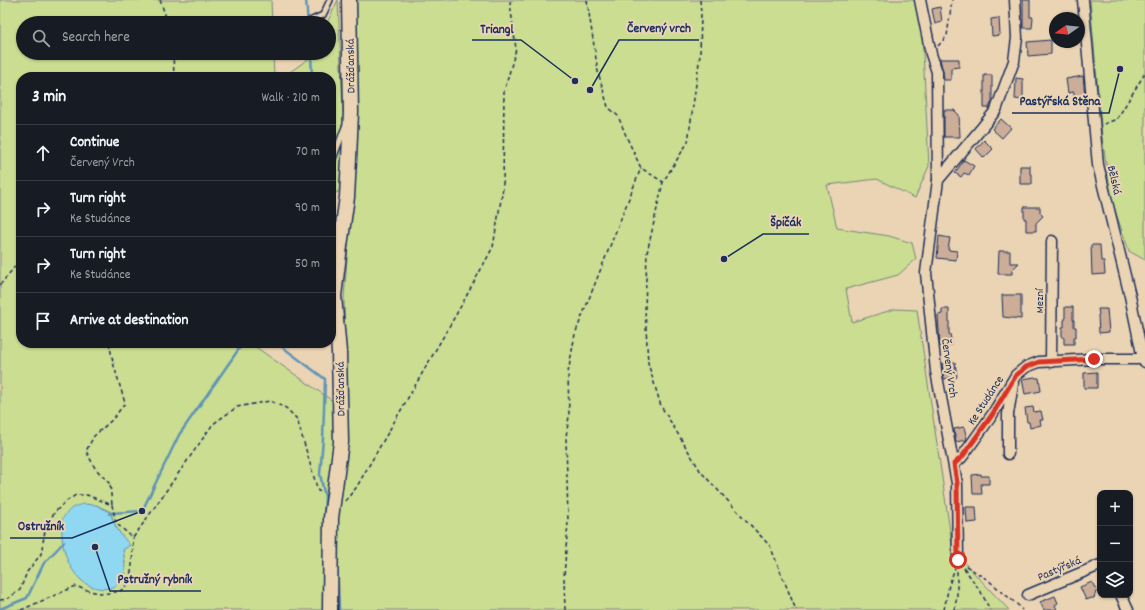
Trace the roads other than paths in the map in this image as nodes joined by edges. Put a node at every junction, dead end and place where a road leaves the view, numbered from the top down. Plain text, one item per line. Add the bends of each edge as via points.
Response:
1 (330, 0) edge
2 (349, 0) edge
3 (920, 0) edge
4 (1015, 0) edge
5 (1083, 0) edge
6 (321, 16) edge
7 (351, 112) junction
8 (336, 151) edge
9 (938, 180) junction
10 (1052, 241) dead end
11 (336, 279) edge
12 (336, 318) edge
13 (1144, 361) edge
14 (1051, 362) junction
15 (1014, 380) junction
16 (1008, 454) dead end
17 (954, 464) junction
18 (958, 560) road end
19 (1097, 566) edge
20 (1028, 595) dead end
21 (1122, 598) edge
22 (330, 610) edge
23 (1128, 610) edge

1 - 6 lane
2 - 7 street, Drážďanská
3 - 9 street, Červený Vrch via 937,72
4 - 9 street via 1017,38 1014,61 996,110
5 - 13 street, Bělská via 1098,166
7 - 8 lane
7 - 11 street, Drážďanská via 347,197
9 - 17 street, Červený Vrch via 926,273 936,371
10 - 14 street, Mezní
12 - 22 street, Drážďanská via 341,442 338,499 331,518
13 - 14 street, Ke Studánce via 1094,359
14 - 15 street, Ke Studánce via 1039,362 1026,367
15 - 16 street via 1008,414
15 - 17 street, Ke Studánce via 992,415 962,457
17 - 18 street, Červený Vrch via 957,483
19 - 20 street, Pastýřská
21 - 23 street

